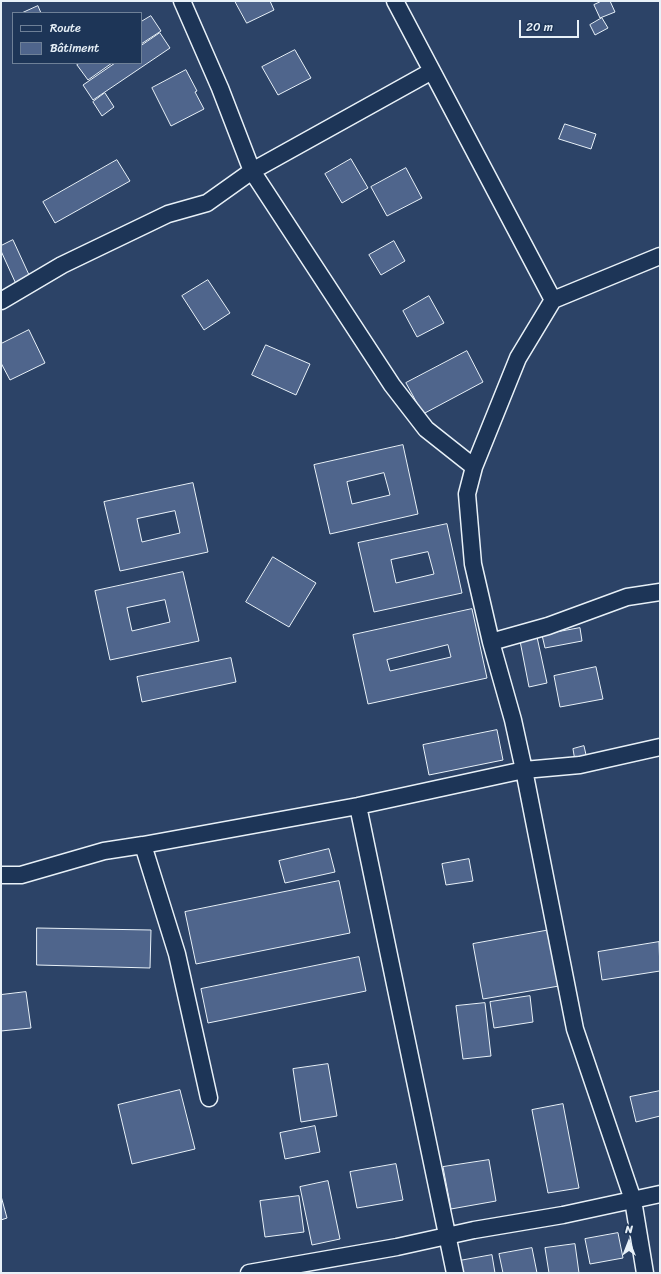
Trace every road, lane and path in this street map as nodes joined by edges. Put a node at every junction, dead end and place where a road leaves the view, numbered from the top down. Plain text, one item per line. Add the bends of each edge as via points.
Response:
1 (182, 1) edge
2 (395, 1) edge
3 (432, 71) junction
4 (252, 170) junction
5 (660, 256) edge
6 (553, 300) junction
7 (1, 301) edge
8 (474, 467) junction
9 (660, 592) edge
10 (491, 642) junction
11 (660, 747) edge
12 (524, 770) junction
13 (358, 806) junction
14 (143, 845) junction
15 (1, 875) edge
16 (209, 1098) dead end
17 (660, 1194) edge
18 (633, 1200) junction
19 (447, 1236) junction
20 (249, 1273) edge
21 (455, 1273) edge
22 (645, 1273) edge

1 - 4 street
2 - 3 street
3 - 4 street
3 - 6 street
4 - 7 street via 208,203 168,214 62,265
4 - 8 street via 392,385 426,429
5 - 6 street
6 - 8 street via 518,358
8 - 10 street via 467,494 473,564
9 - 10 street via 627,597 548,626
10 - 12 street
11 - 12 street via 580,766
12 - 13 street
12 - 18 street via 576,1029
13 - 14 street
13 - 19 street
14 - 15 street via 104,851 21,874
14 - 16 street via 177,954
17 - 18 street
18 - 19 street
18 - 22 street
19 - 20 street
19 - 21 street

